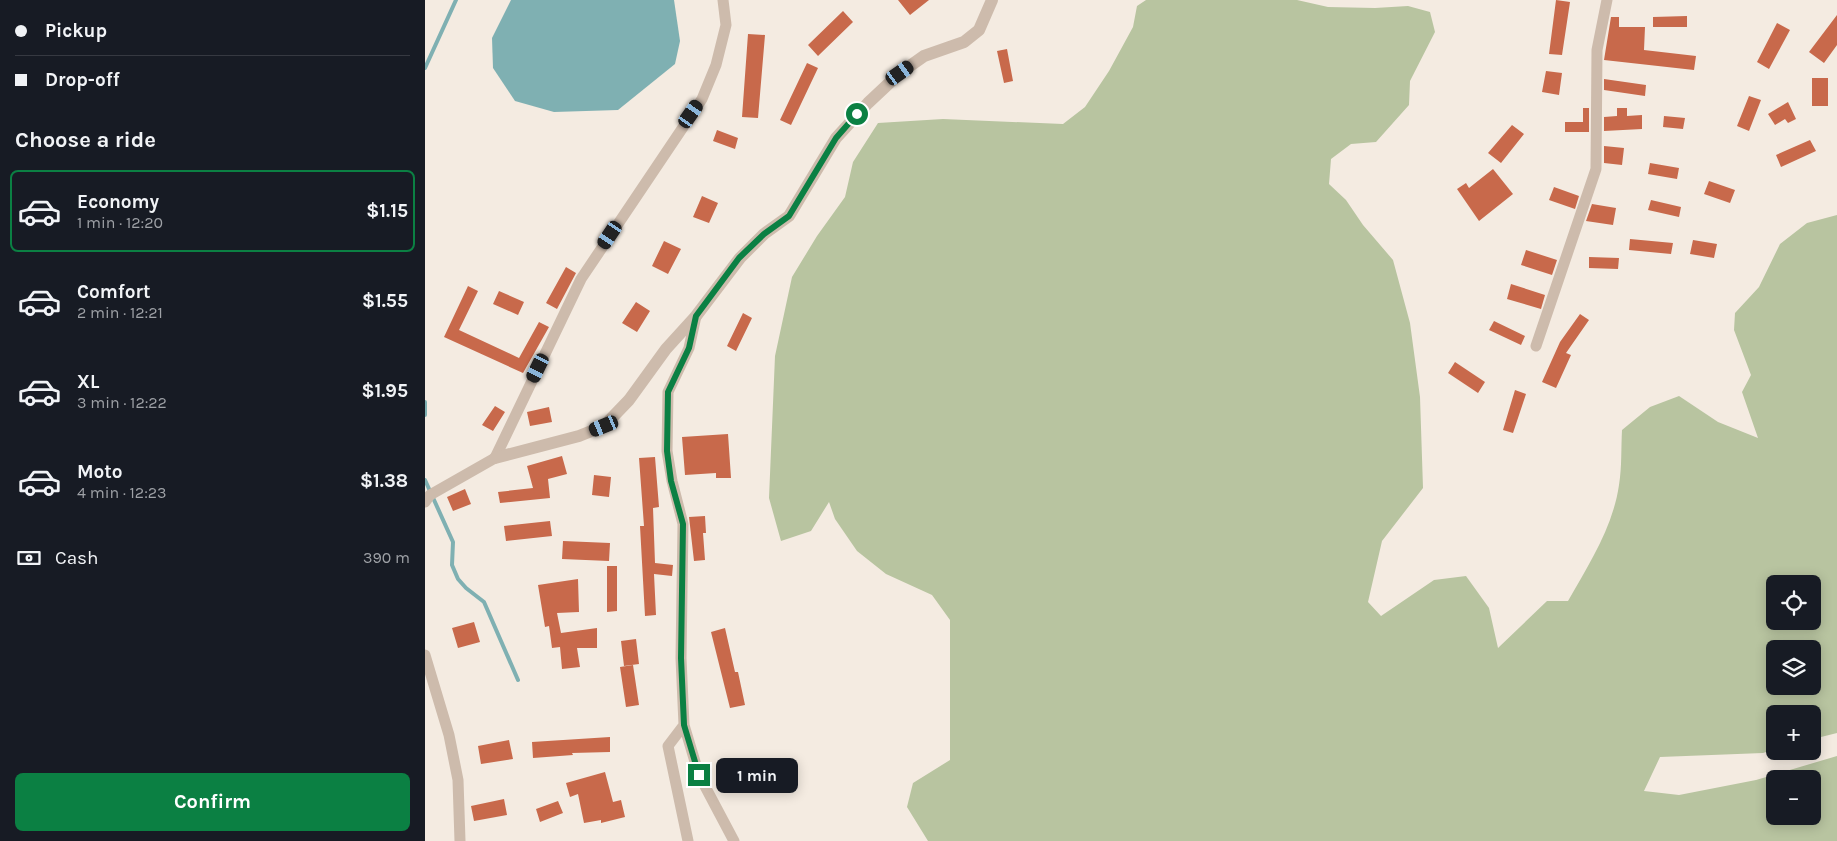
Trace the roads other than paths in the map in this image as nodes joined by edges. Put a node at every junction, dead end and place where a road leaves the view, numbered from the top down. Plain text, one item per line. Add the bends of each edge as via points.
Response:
1 (723, 0) edge
2 (992, 0) edge
3 (1607, 0) edge
4 (696, 316) junction
5 (1536, 346) dead end
6 (495, 458) junction
7 (425, 502) edge
8 (425, 655) edge
9 (684, 725) junction
10 (460, 841) edge
11 (688, 841) edge
12 (734, 841) edge

1 - 6 street via 726,25 716,65 702,99 581,279
2 - 4 street via 979,30 964,42 924,56 867,102 836,138 789,216 739,258
3 - 5 street via 1597,50 1596,168
4 - 6 street via 604,426 579,436
4 - 9 street via 689,348 668,392 667,451 671,481 683,524 681,658
6 - 7 street via 430,495
8 - 10 street via 449,735 458,780
9 - 11 street via 668,746
9 - 12 street via 699,775

